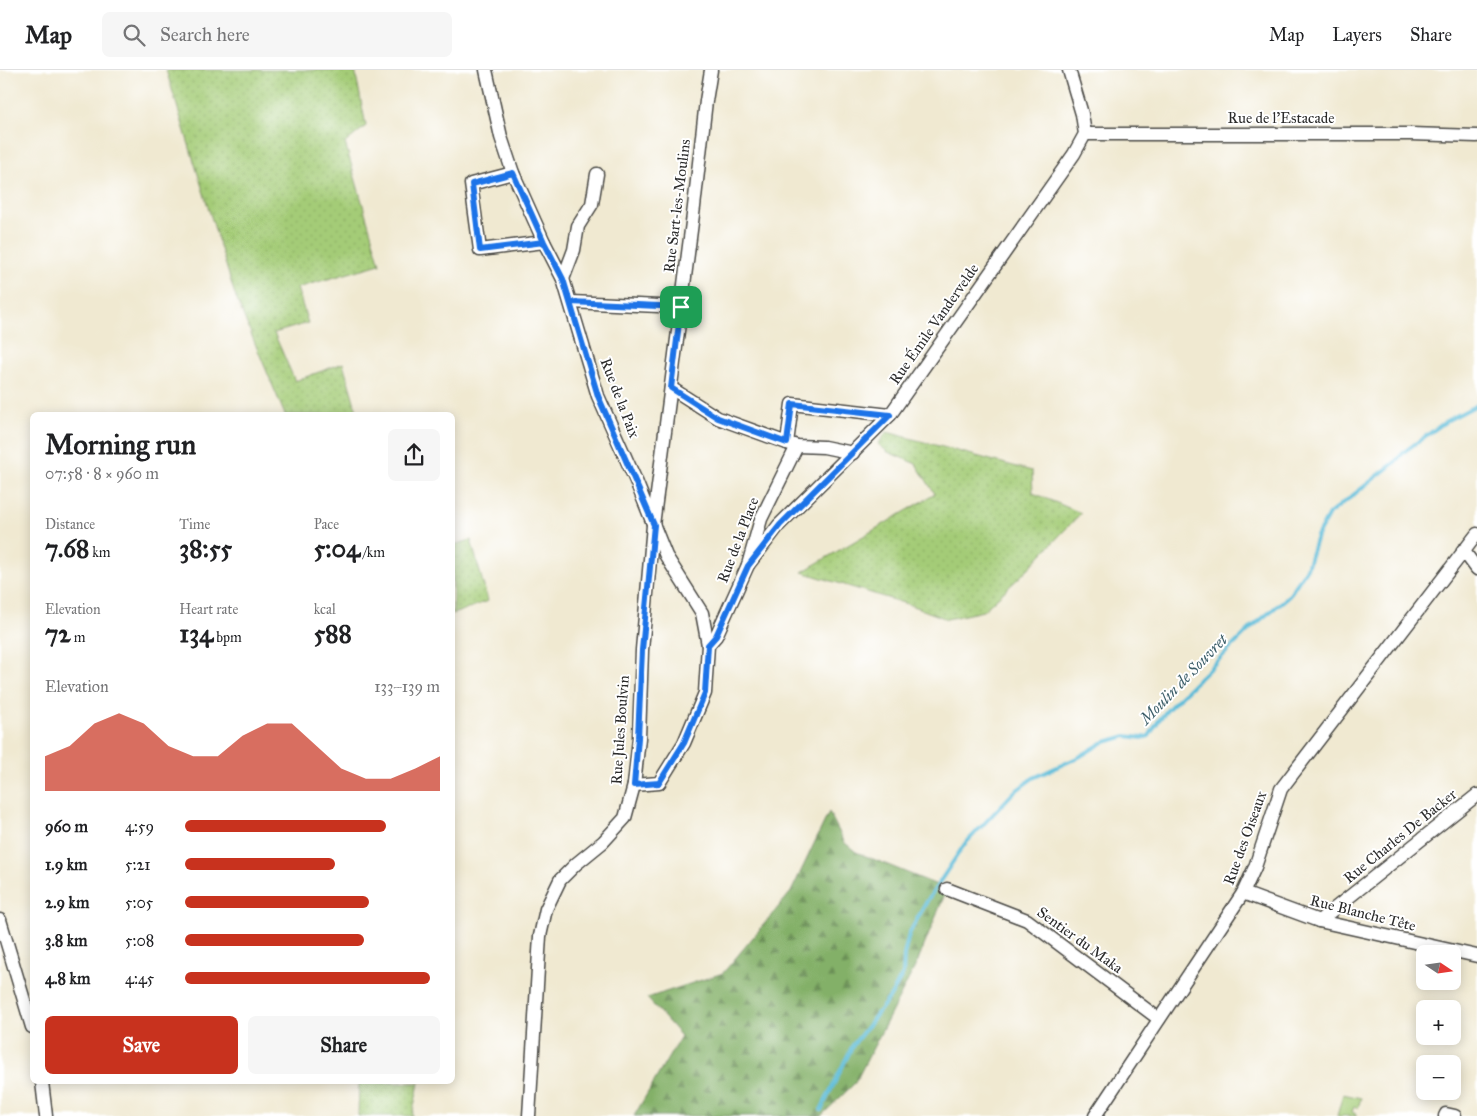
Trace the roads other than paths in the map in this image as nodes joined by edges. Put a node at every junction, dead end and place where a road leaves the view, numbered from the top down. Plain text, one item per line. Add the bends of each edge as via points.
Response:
1 (486, 70) edge
2 (711, 70) edge
3 (1069, 70) edge
4 (1084, 134) junction
5 (1477, 136) edge
6 (513, 173) junction
7 (597, 174) dead end
8 (544, 242) junction
9 (563, 279) junction
10 (570, 302) junction
11 (681, 307) junction
12 (671, 388) junction
13 (890, 415) junction
14 (792, 445) junction
15 (853, 453) junction
16 (654, 525) junction
17 (1477, 534) edge
18 (1463, 550) junction
19 (748, 566) junction
20 (1477, 569) edge
21 (708, 645) junction
22 (634, 785) junction
23 (1477, 796) edge
24 (947, 889) dead end
25 (1243, 893) junction
26 (0, 920) edge
27 (1319, 921) junction
28 (1477, 956) edge
29 (1159, 1019) junction
30 (30, 1020) edge
31 (42, 1084) edge
32 (46, 1116) edge
33 (529, 1116) edge
34 (1095, 1116) edge
35 (1446, 1116) edge
36 (1454, 1116) edge

1 - 6 street, Rue de la Paix
2 - 11 street, Rue Sart-les-Moulins
3 - 4 street via 1082,114
4 - 5 street, Rue de l'Estacade
4 - 13 street, Rue Émile Vandervelde via 1074,154
6 - 8 street, Rue de la Paix
6 - 8 street via 472,184 480,250
7 - 9 street via 592,204 578,226 574,250
8 - 9 street, Rue de la Paix
9 - 10 street, Rue de la Paix
10 - 11 street
10 - 16 street, Rue de la Paix via 598,396
11 - 12 street, Rue Sart-les-Moulins
12 - 14 street via 718,418
12 - 16 street, Rue Sart-les-Moulins
13 - 14 street, Rue de la Place via 792,404
13 - 15 street, Rue Émile Vandervelde
14 - 15 street
14 - 19 street, Rue de la Place via 761,519
15 - 19 street, Rue Émile Vandervelde via 780,525
16 - 21 street, Rue de la Paix via 666,556 702,614
16 - 22 street, Rue Jules Boulvin
17 - 18 street, Rue des Oiseaux
18 - 20 street
18 - 25 street, Rue des Oiseaux via 1281,789
19 - 21 street, Rue de la Place via 716,636
21 - 22 street via 705,693 684,743 659,783
22 - 33 street, Rue Jules Boulvin via 625,818 560,880 546,909 540,936
23 - 27 street, Rue Charles De Backer
24 - 29 street, Sentier du Maka via 1027,920
25 - 27 street, Rue Blanche Tête
25 - 29 street, Rue des Oiseaux
26 - 30 street
27 - 28 street, Rue Blanche Tête
29 - 34 street, Rue des Oiseaux
31 - 32 street
35 - 36 street

